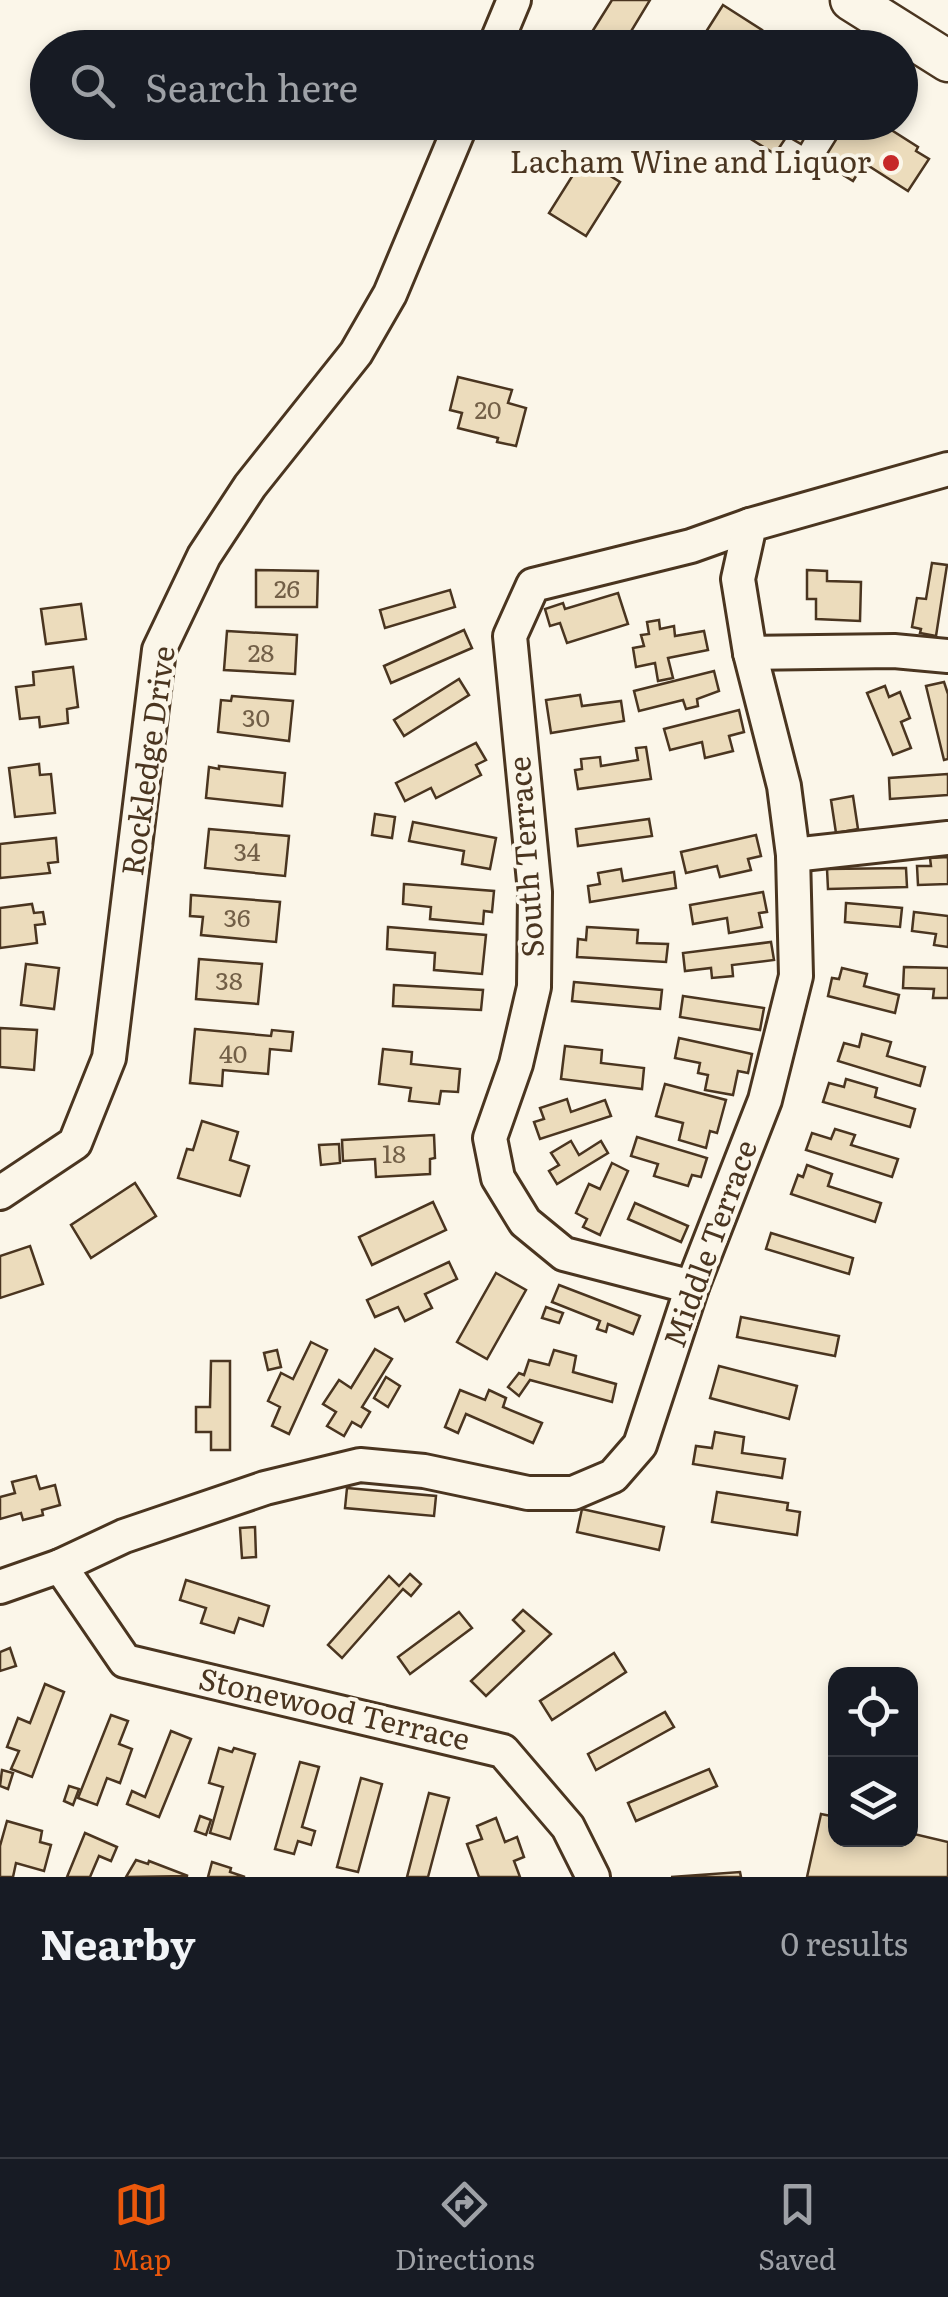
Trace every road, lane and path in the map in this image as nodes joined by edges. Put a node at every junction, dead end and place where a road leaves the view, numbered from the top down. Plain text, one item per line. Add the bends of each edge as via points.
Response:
1 (514, 0) edge
2 (852, 0) edge
3 (502, 30) edge
4 (899, 30) edge
5 (918, 42) edge
6 (948, 61) edge
7 (454, 140) edge
8 (948, 469) edge
9 (750, 525) junction
10 (750, 653) junction
11 (948, 656) edge
12 (948, 838) edge
13 (794, 855) junction
14 (0, 1193) edge
15 (692, 1287) junction
16 (60, 1566) junction
17 (0, 1588) edge
18 (593, 1877) edge

1 - 3 street
2 - 4 main road
5 - 6 main road
7 - 14 street, Rockledge Drive via 390,294 356,353 250,486 204,556 159,650 108,1058 75,1143
8 - 9 street, South Terrace
9 - 10 street, Middle Terrace via 738,580
9 - 15 street, South Terrace via 534,584 510,636 535,892 534,987 490,1138 498,1178 525,1222 564,1254
10 - 11 street via 894,650
10 - 13 street, Middle Terrace
12 - 13 street
13 - 15 street, Middle Terrace via 796,976 765,1100
15 - 16 street, Middle Terrace via 640,1445 613,1476 573,1493 528,1493 360,1465 265,1488 124,1536
16 - 17 street
16 - 18 street, Stonewood Terrace via 125,1661 503,1750 568,1827

